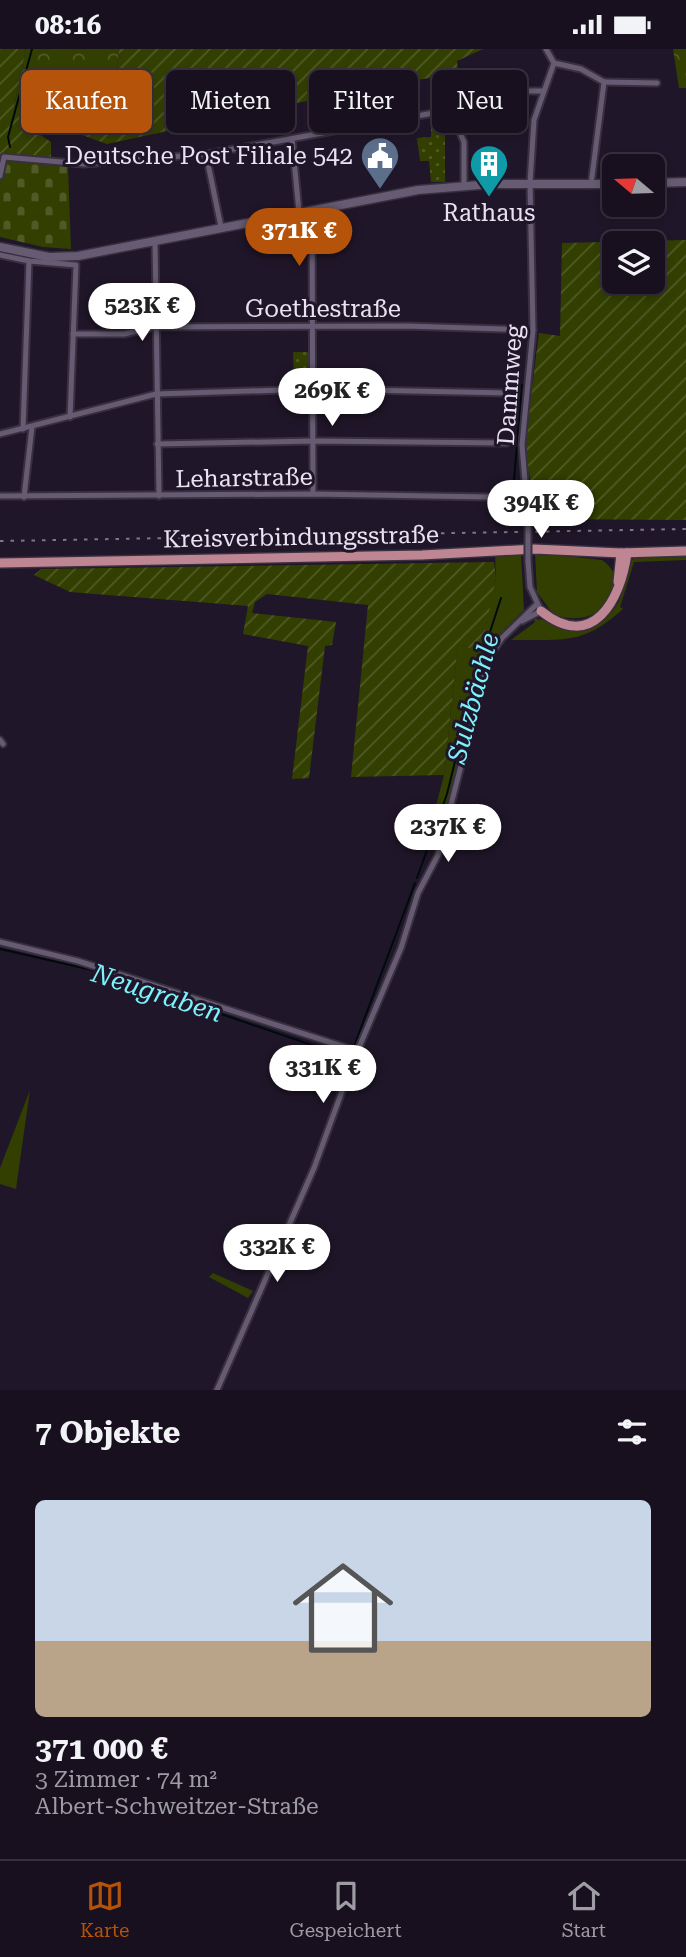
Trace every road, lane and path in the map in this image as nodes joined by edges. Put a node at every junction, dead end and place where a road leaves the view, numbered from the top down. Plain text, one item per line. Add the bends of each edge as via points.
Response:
1 (546, 49) edge
2 (554, 63) junction
3 (604, 82) junction
4 (657, 83) dead end
5 (527, 91) edge
6 (541, 91) junction
7 (432, 113) edge
8 (460, 133) edge
9 (292, 139) junction
10 (206, 154) junction
11 (0, 176) edge
12 (686, 182) edge
13 (530, 183) junction
14 (665, 183) edge
15 (591, 185) junction
16 (602, 185) edge
17 (464, 186) junction
18 (312, 210) junction
19 (299, 212) junction
20 (221, 227) junction
21 (155, 242) junction
22 (0, 247) edge
23 (0, 255) edge
24 (29, 261) junction
25 (155, 327) junction
26 (313, 327) junction
27 (533, 330) junction
28 (73, 334) junction
29 (314, 389) junction
30 (509, 393) dead end
31 (156, 394) junction
32 (70, 417) junction
33 (32, 427) junction
34 (23, 429) junction
35 (0, 434) edge
36 (314, 440) junction
37 (506, 443) dead end
38 (157, 444) junction
39 (313, 494) junction
40 (0, 496) edge
41 (159, 496) junction
42 (24, 497) junction
43 (489, 497) dead end
44 (686, 551) edge
45 (598, 552) junction
46 (624, 553) junction
47 (0, 563) edge
48 (617, 570) junction
49 (619, 588) junction
50 (539, 608) junction
51 (0, 942) edge
52 (357, 1051) junction
53 (217, 1390) edge

1 - 2 street
2 - 3 street via 581,69
2 - 6 street, Dammweg
3 - 4 street
3 - 15 street
5 - 6 street
6 - 13 street, Dammweg via 534,120
7 - 9 street
8 - 17 street
9 - 10 street
9 - 19 street
10 - 11 street via 84,164 4,157
10 - 20 street
12 - 14 main road
13 - 15 main road
13 - 17 main road
13 - 27 street, Dammweg
15 - 16 main road
17 - 18 main road
18 - 19 main road
18 - 26 street
19 - 20 main road
20 - 21 main road
21 - 22 main road via 68,256
21 - 25 street
23 - 24 street
24 - 28 street via 76,265
24 - 34 street
25 - 26 street, Goethestraße
25 - 28 street, Goethestraße via 124,334
25 - 31 street
26 - 27 street, Goethestraße
26 - 29 street
27 - 50 street, Dammweg, bridge via 522,445 530,587
28 - 32 street
29 - 30 street
29 - 31 street
29 - 36 street
31 - 32 street
31 - 38 street
32 - 33 street
33 - 34 street
33 - 42 street
34 - 35 street
36 - 37 street
36 - 38 street
36 - 39 street
38 - 41 street
39 - 41 street, Leharstraße
39 - 43 street, Leharstraße
40 - 42 street, Leharstraße
41 - 42 street, Leharstraße
44 - 46 main road, Kreisverbindungsstraße
45 - 46 main road, Kreisverbindungsstraße
45 - 47 main road, Kreisverbindungsstraße via 534,549
45 - 48 main road
46 - 48 main road
46 - 49 main road
48 - 49 main road
49 - 50 main road via 612,605 589,623 564,625
50 - 52 street via 502,638 489,657 438,855 418,893 401,948
51 - 52 street via 97,967
52 - 53 street via 314,1168

